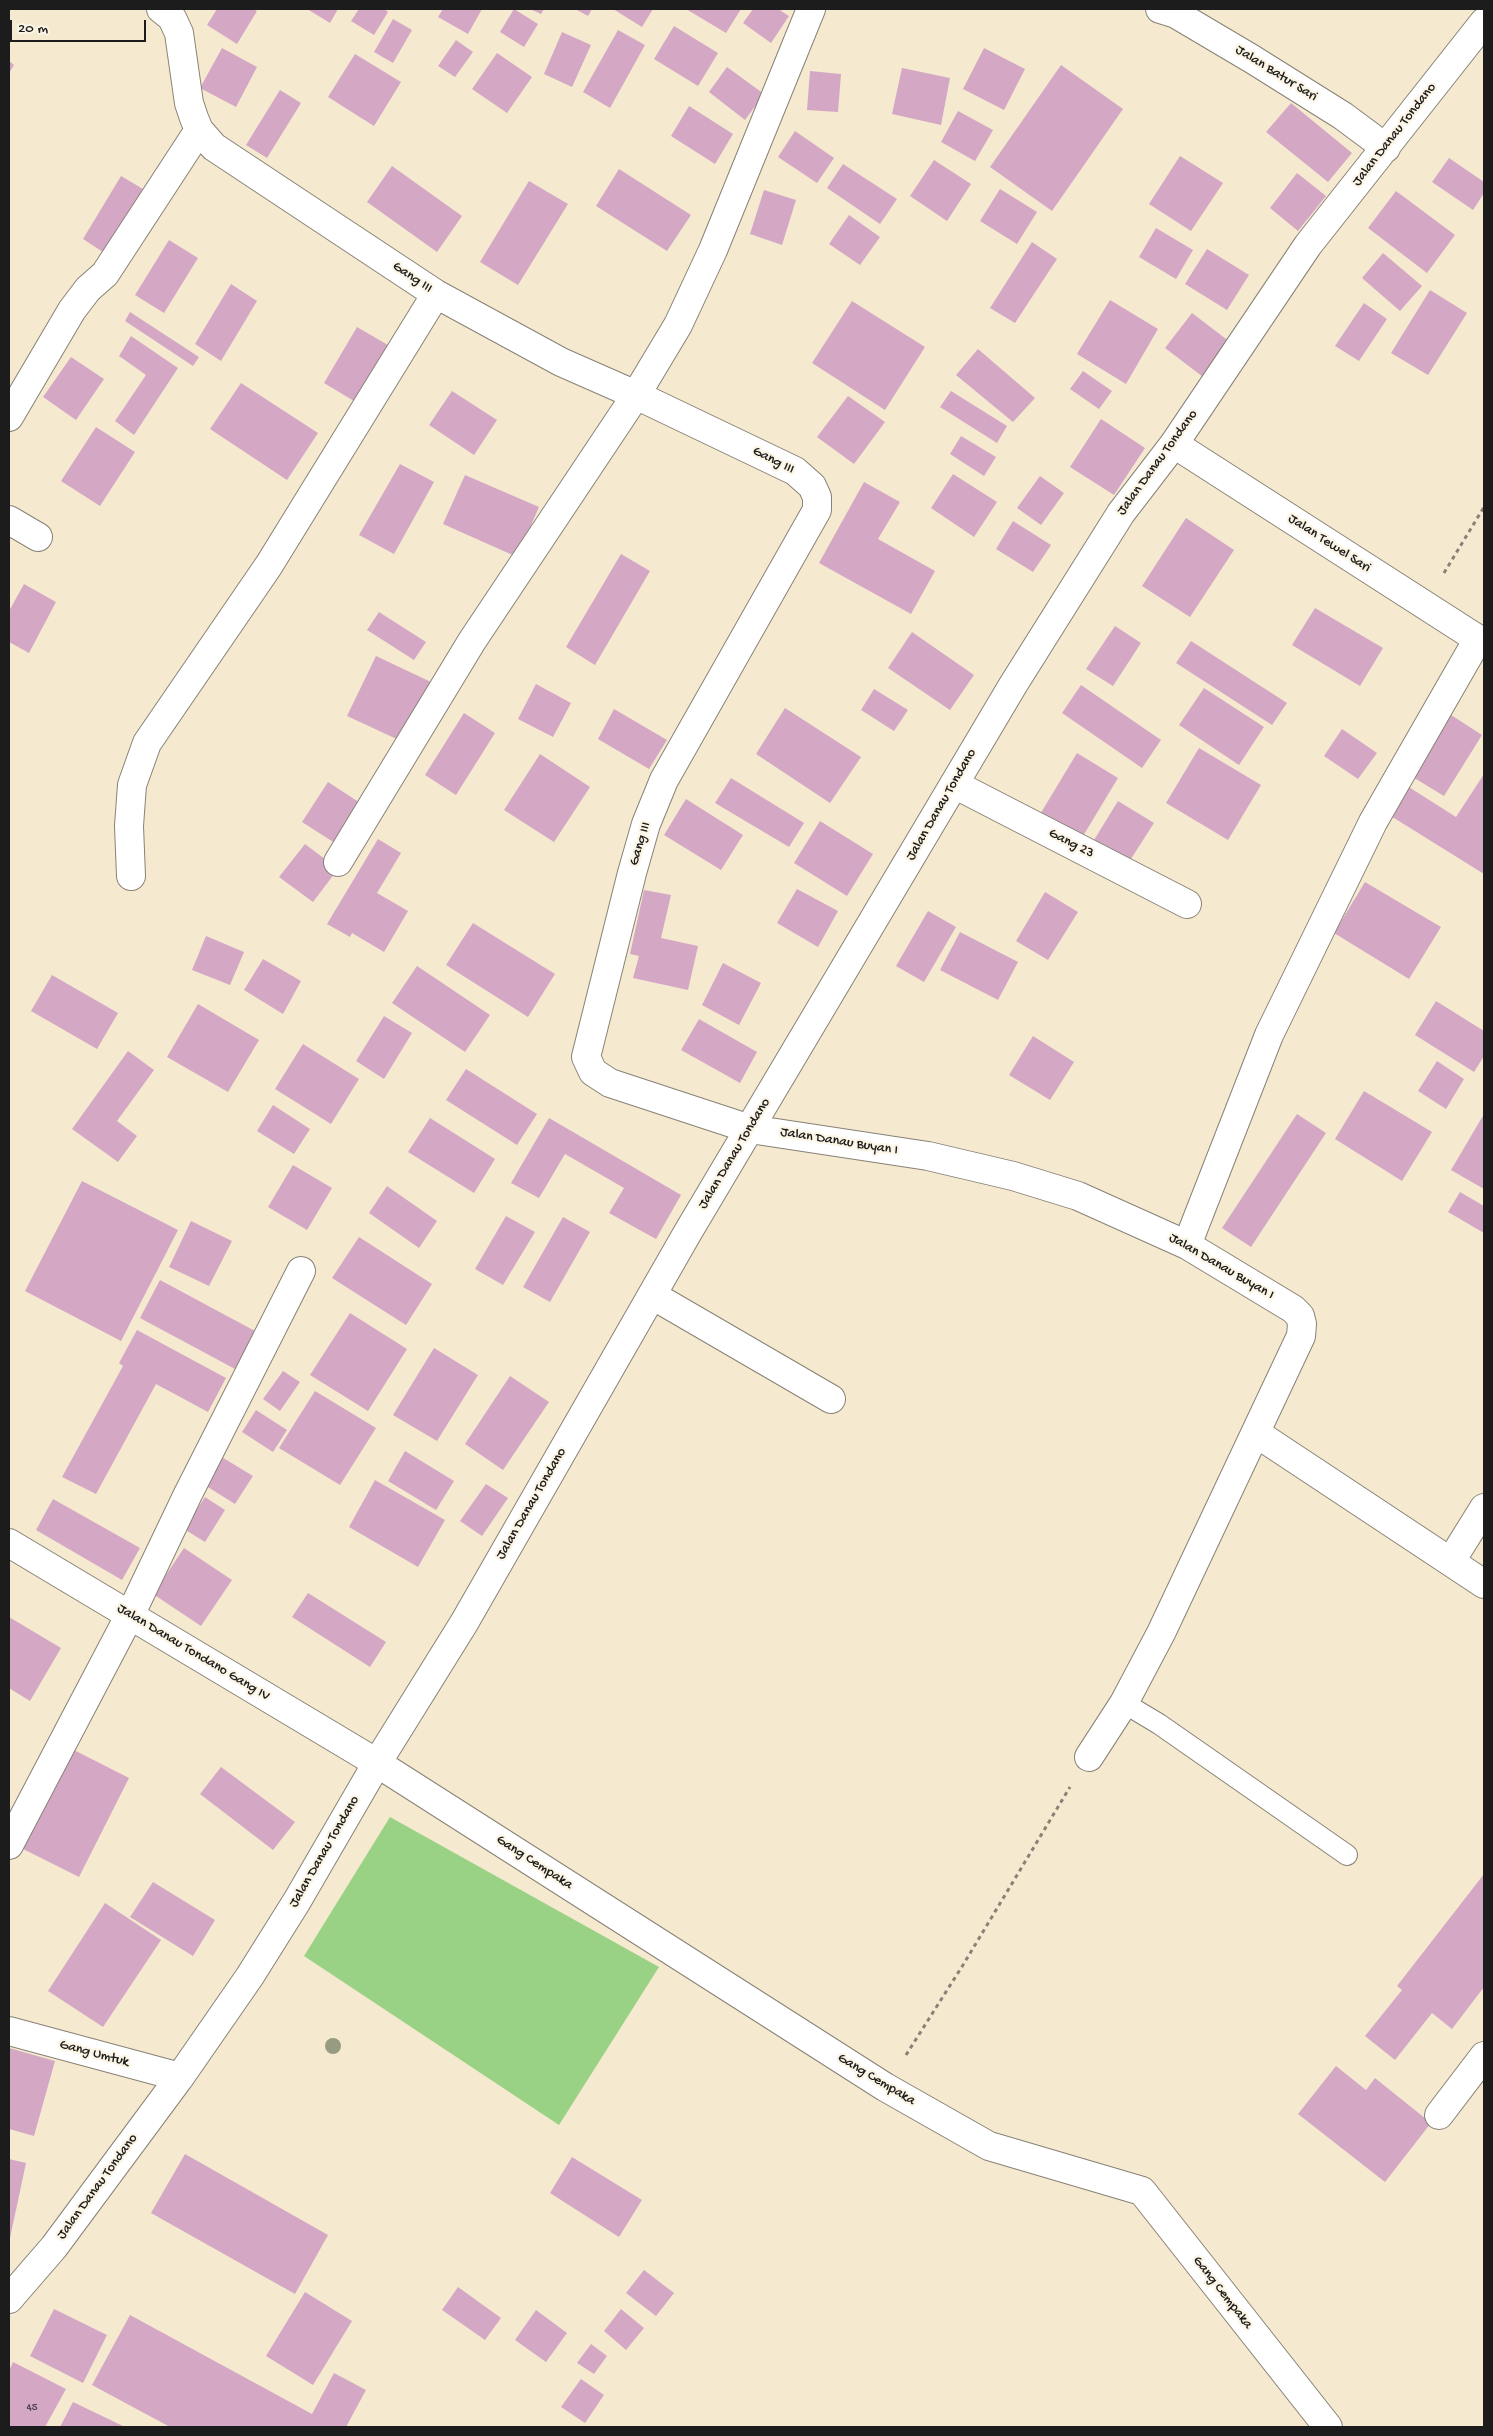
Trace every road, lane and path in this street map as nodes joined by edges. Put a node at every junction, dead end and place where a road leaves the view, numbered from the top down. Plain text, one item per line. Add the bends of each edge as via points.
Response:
1 (161, 9) edge
2 (811, 9) edge
3 (1160, 9) edge
4 (1484, 22) edge
5 (199, 130) junction
6 (1386, 148) junction
7 (436, 294) junction
8 (636, 395) junction
9 (9, 417) edge
10 (1174, 444) junction
11 (1484, 507) edge
12 (9, 520) edge
13 (38, 537) dead end
14 (1424, 605) junction
15 (1481, 641) edge
16 (954, 784) junction
17 (338, 862) dead end
18 (131, 876) dead end
19 (1187, 904) dead end
20 (750, 1129) junction
21 (1187, 1245) junction
22 (301, 1271) dead end
23 (652, 1295) junction
24 (831, 1400) dead end
25 (1256, 1433) junction
26 (1484, 1508) edge
27 (9, 1543) edge
28 (1451, 1561) junction
29 (1484, 1584) edge
30 (130, 1616) junction
31 (1124, 1703) junction
32 (1089, 1757) joint
33 (377, 1763) junction
34 (9, 1845) edge
35 (1347, 1855) dead end
36 (9, 2031) edge
37 (1484, 2056) edge
38 (180, 2077) junction
39 (885, 2088) junction
40 (1439, 2115) dead end
41 (9, 2299) edge
42 (1328, 2427) edge

1 - 5 street, Gang III via 172,18 179,33 189,103
2 - 8 street via 713,250 678,325
3 - 6 street, Jalan Batur Sari via 1176,14 1252,59 1343,116
4 - 6 street, Jalan Danau Tondano
5 - 7 street, Gang III via 214,147
5 - 9 street via 105,274 72,310
6 - 10 street, Jalan Danau Tondano via 1308,245
7 - 8 street, Gang III via 561,362
7 - 18 street via 269,565 147,743 132,785 129,826
8 - 17 street via 472,642
8 - 20 street, Gang III via 795,471 812,486 817,497 817,510 664,780 646,824 632,873 586,1057 593,1072 610,1083
10 - 14 street, Jalan Tewel Sari
10 - 16 street, Jalan Danau Tondano via 1121,513
11 - 14 path
12 - 13 street
14 - 15 street, Jalan Tewel Sari
15 - 21 street via 1373,822 1269,1035
16 - 19 street, Gang 23
16 - 20 street, Jalan Danau Tondano
20 - 21 street, Jalan Danau Buyan I via 928,1156 1013,1176 1078,1196
20 - 23 street, Jalan Danau Tondano
21 - 25 street, Jalan Danau Buyan I via 1294,1309 1300,1316 1301,1336
22 - 30 street
23 - 24 street
23 - 33 street, Jalan Danau Tondano via 464,1623
25 - 28 street
25 - 31 street
26 - 28 street
27 - 30 street, Jalan Danau Tondano Gang IV
28 - 29 street
30 - 33 street, Jalan Danau Tondano Gang IV
30 - 34 street
31 - 32 street
31 - 35 lane
32 - 39 path
33 - 38 street, Jalan Danau Tondano via 250,1976
33 - 39 street, Gang Cempaka
36 - 38 street, Gang Umtuk
37 - 40 street
38 - 41 street, Jalan Danau Tondano via 54,2247
39 - 42 street, Gang Cempaka via 989,2146 1142,2191

